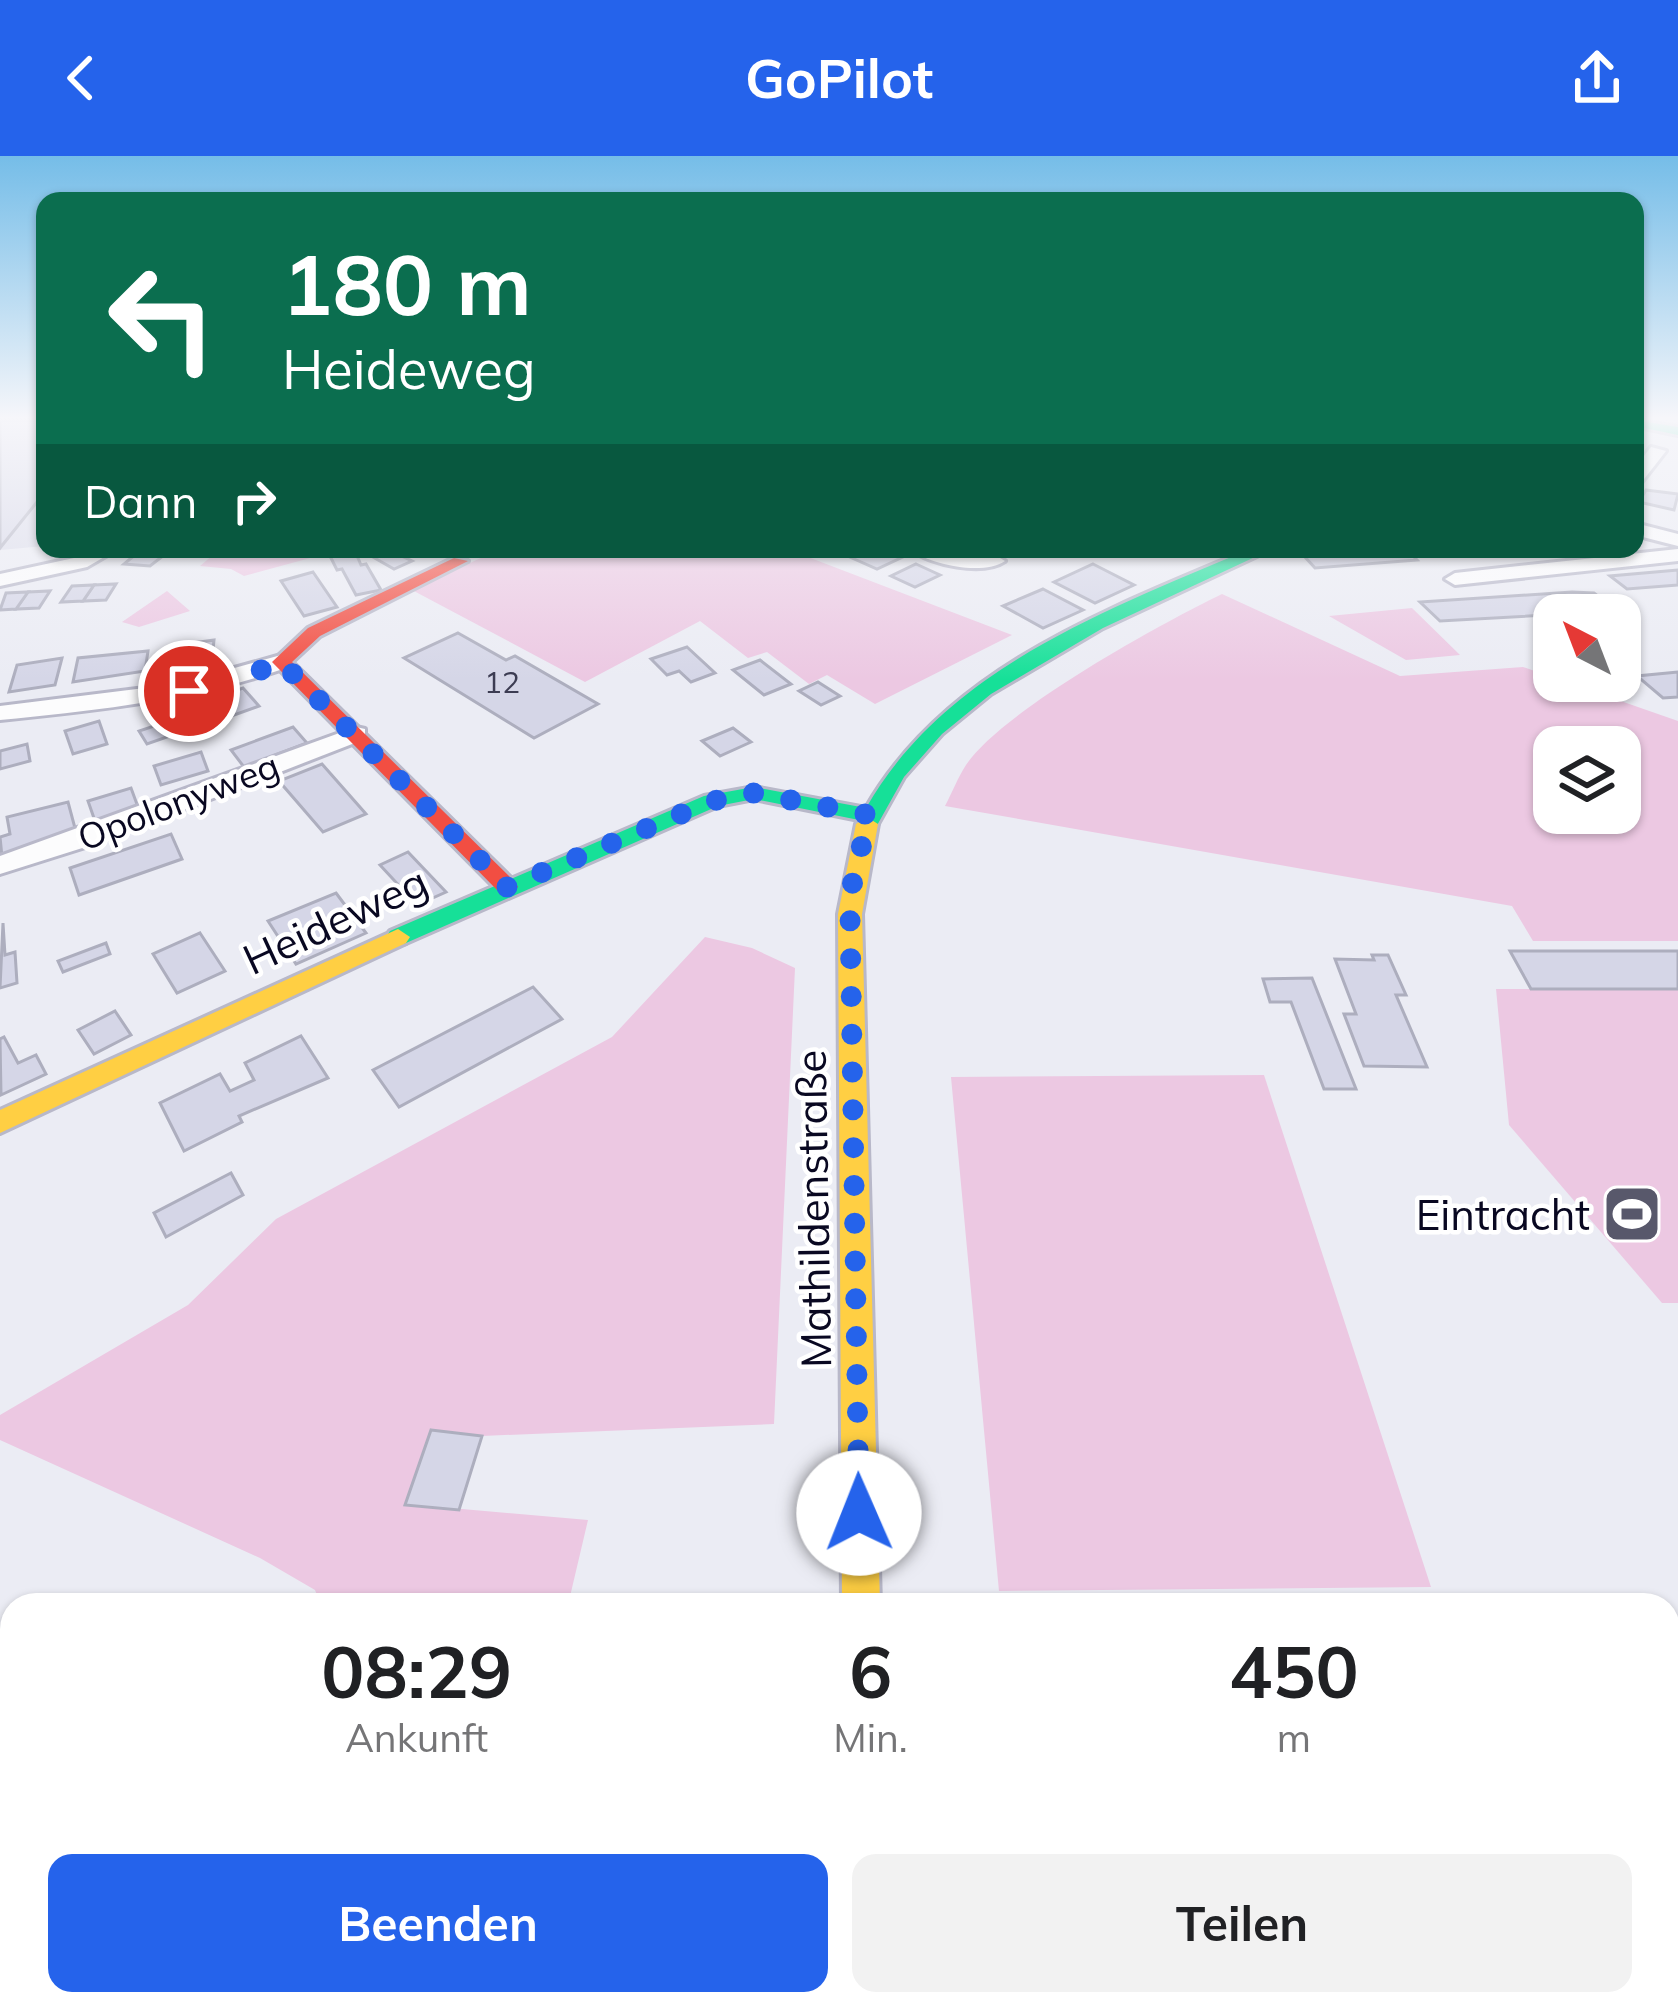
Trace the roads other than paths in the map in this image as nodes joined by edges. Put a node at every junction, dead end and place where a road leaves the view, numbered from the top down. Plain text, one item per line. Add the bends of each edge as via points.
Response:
1 (1644, 531) edge
2 (1678, 540) edge
3 (1678, 555) edge
4 (90, 558) edge
5 (940, 558) edge
6 (1246, 558) edge
7 (460, 561) dead end
8 (995, 561) dead end
9 (1455, 579) dead end
10 (0, 580) edge
11 (281, 662) junction
12 (0, 713) edge
13 (356, 734) junction
14 (870, 815) junction
15 (0, 865) edge
16 (507, 887) junction
17 (0, 1122) edge
18 (861, 1593) edge

1 - 2 street
3 - 9 street
4 - 10 street
5 - 8 street
6 - 14 street via 998,682 921,747
7 - 11 street via 314,632
11 - 12 street via 189,691
11 - 13 street
13 - 15 street, Opolonyweg
13 - 16 street
14 - 16 street, Heideweg via 794,797 733,796
14 - 18 street, Mathildenstraße via 850,914
16 - 17 street, Heideweg

